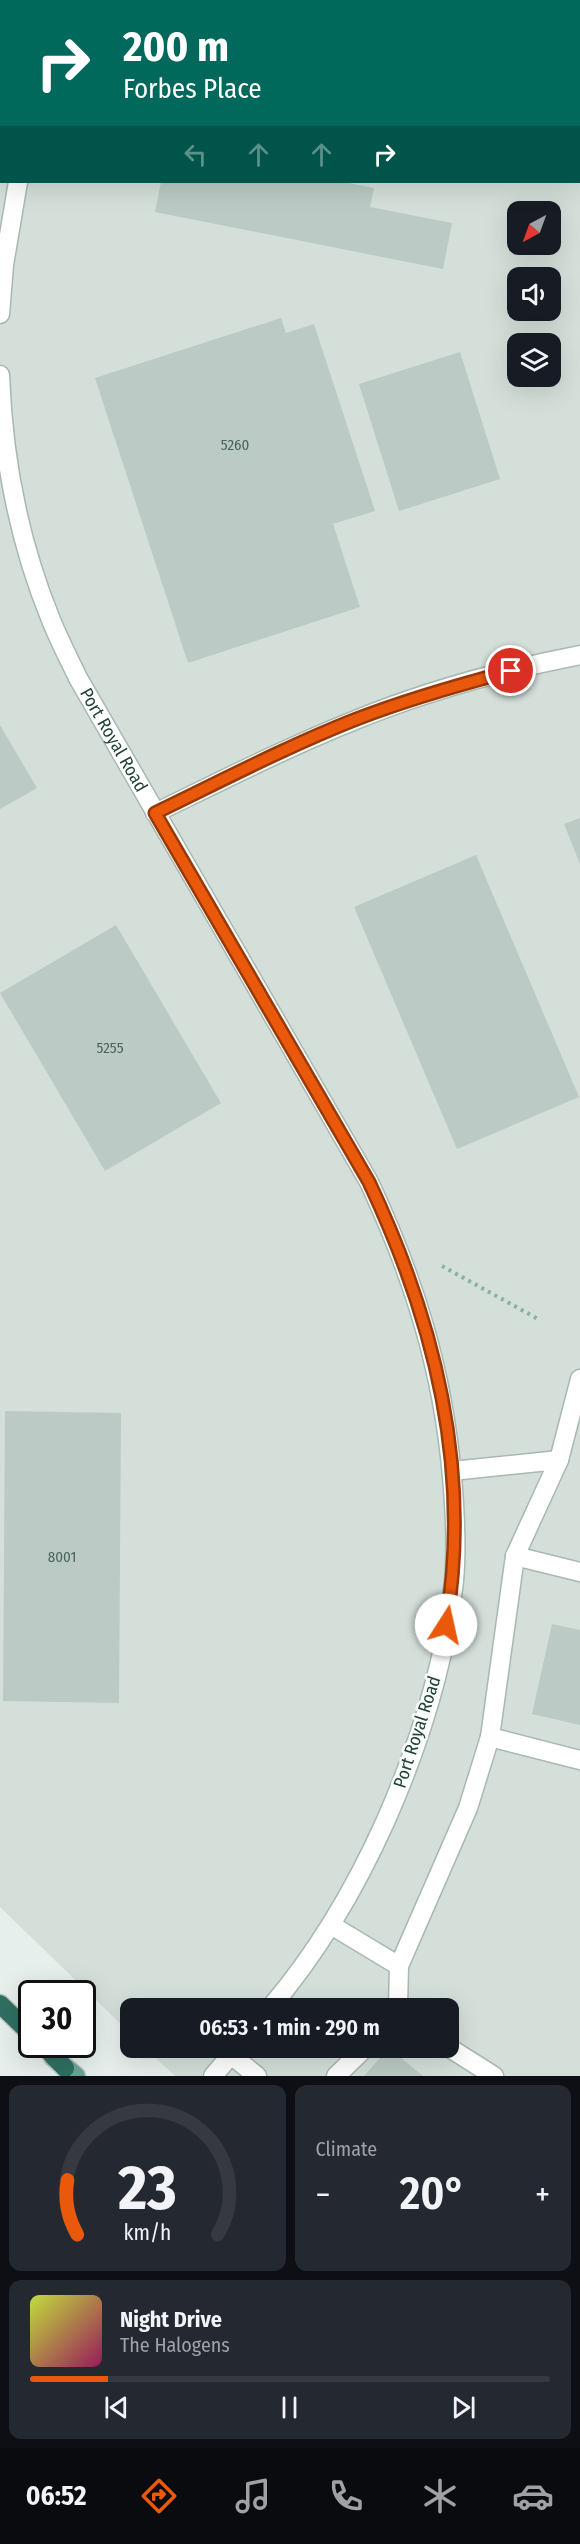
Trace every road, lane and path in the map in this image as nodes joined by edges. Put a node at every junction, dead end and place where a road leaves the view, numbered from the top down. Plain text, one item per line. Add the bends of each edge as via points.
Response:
1 (18, 183) edge
2 (0, 314) edge
3 (0, 375) edge
4 (580, 655) edge
5 (155, 813) junction
6 (442, 1266) dead end
7 (538, 1319) dead end
8 (580, 1379) edge
9 (559, 1460) junction
10 (452, 1471) junction
11 (515, 1556) junction
12 (580, 1572) edge
13 (490, 1737) junction
14 (580, 1760) edge
15 (331, 1925) junction
16 (399, 1966) junction
17 (279, 1998) edge
18 (398, 1998) edge
19 (0, 2004) edge
20 (0, 2013) edge
21 (18, 2021) edge
22 (18, 2028) edge
23 (459, 2054) edge
24 (54, 2058) edge
25 (228, 2058) edge
26 (240, 2058) edge
27 (355, 2058) edge
28 (70, 2072) edge
29 (213, 2076) edge
30 (257, 2076) edge
31 (336, 2076) edge
32 (494, 2076) edge

1 - 2 street via 3,265
3 - 5 street, Port Royal Road via 13,497 51,620 78,678
4 - 5 street via 438,690 355,720
5 - 10 street, Port Royal Road via 369,1182 390,1227 417,1297 436,1364
6 - 7 path
8 - 9 street
9 - 10 street
9 - 11 street
10 - 15 street, Port Royal Road via 454,1580 424,1719 400,1789 369,1857
11 - 12 street
11 - 13 street
13 - 14 street
13 - 16 street via 468,1808
15 - 16 street
15 - 17 street, Port Royal Road
16 - 18 street
19 - 21 highway
20 - 22 main road
23 - 32 street
24 - 28 highway
25 - 29 street
26 - 30 street
27 - 31 street

